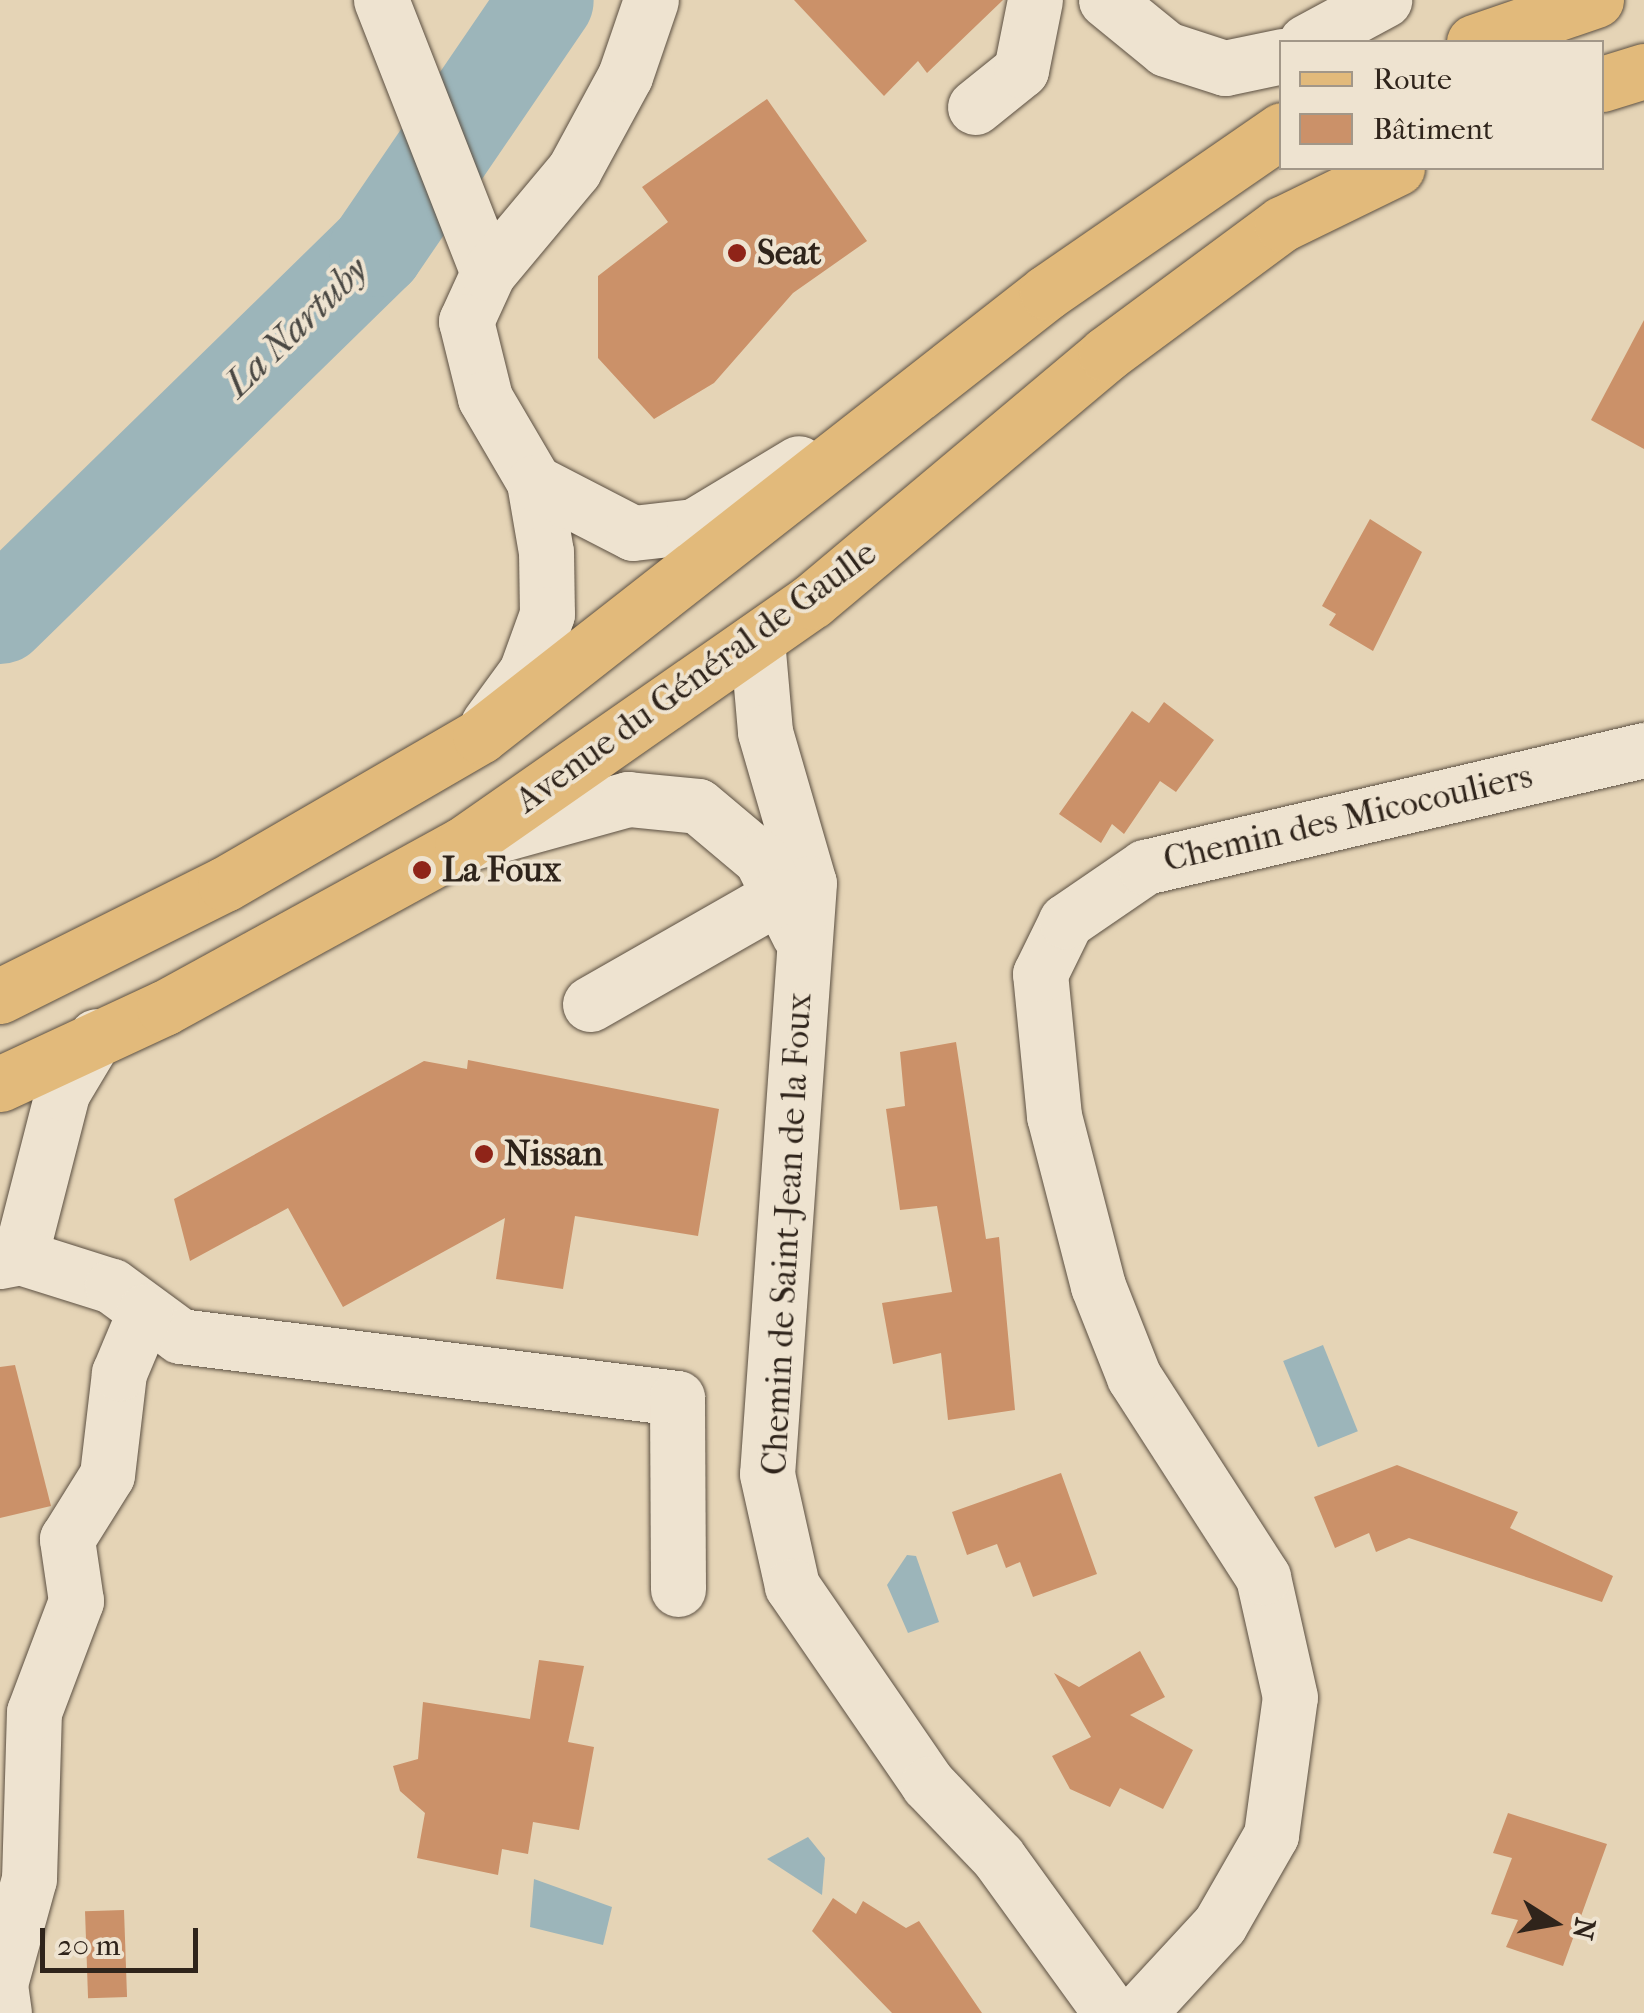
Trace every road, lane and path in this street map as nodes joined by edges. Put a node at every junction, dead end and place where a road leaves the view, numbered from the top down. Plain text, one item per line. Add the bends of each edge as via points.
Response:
1 (652, 0) edge
2 (1035, 0) edge
3 (1106, 0) edge
4 (1384, 0) edge
5 (1596, 0) edge
6 (402, 29) edge
7 (1310, 40) edge
8 (1480, 40) edge
9 (1279, 57) edge
10 (1644, 71) edge
11 (1604, 83) edge
12 (975, 107) dead end
13 (1279, 132) edge
14 (1393, 170) edge
15 (480, 256) junction
16 (960, 366) junction
17 (534, 482) junction
18 (758, 640) junction
19 (480, 736) junction
20 (1644, 750) edge
21 (462, 844) junction
22 (779, 896) junction
23 (804, 947) junction
24 (0, 996) edge
25 (590, 1004) dead end
26 (96, 1036) junction
27 (0, 1084) edge
28 (10, 1259) edge
29 (145, 1311) junction
30 (678, 1589) dead end
31 (0, 1984) edge
32 (4, 2013) edge
33 (1111, 2013) edge
34 (1138, 2013) edge

1 - 15 street via 625,76 574,170
2 - 12 street via 1021,70
3 - 9 street via 1166,48 1224,68
4 - 7 street
5 - 8 main road
6 - 15 street
10 - 11 main road
13 - 16 main road via 1047,292
14 - 18 main road, Avenue du Général de Gaulle via 1282,224 1138,330
15 - 17 street via 466,321 485,398
16 - 17 street via 694,526 633,533
16 - 19 main road
17 - 19 street via 547,614 526,672
18 - 21 main road, Avenue du Général de Gaulle
18 - 23 street, Chemin de Saint-Jean de la Foux via 765,732 809,883
19 - 24 main road via 225,884
20 - 34 street, Chemin des Micocouliers via 1145,866 1066,921 1040,974 1054,1116 1098,1286 1134,1377 1263,1578 1290,1696 1271,1835 1220,1924
21 - 22 street, Chemin de Saint-Jean de la Foux via 628,799 664,798 698,806 730,827 761,858
21 - 26 main road, Avenue du Général de Gaulle
22 - 23 street, Chemin de Saint-Jean de la Foux
22 - 25 street
23 - 33 street, Chemin de Saint-Jean de la Foux via 767,1474 792,1586 928,1784 998,1857
26 - 27 main road, Avenue du Général de Gaulle
26 - 28 street via 62,1093
28 - 29 street via 112,1286
29 - 30 street via 180,1336 677,1398
29 - 31 street via 119,1373 107,1475 67,1539 76,1601 34,1712 29,1879
31 - 32 street

